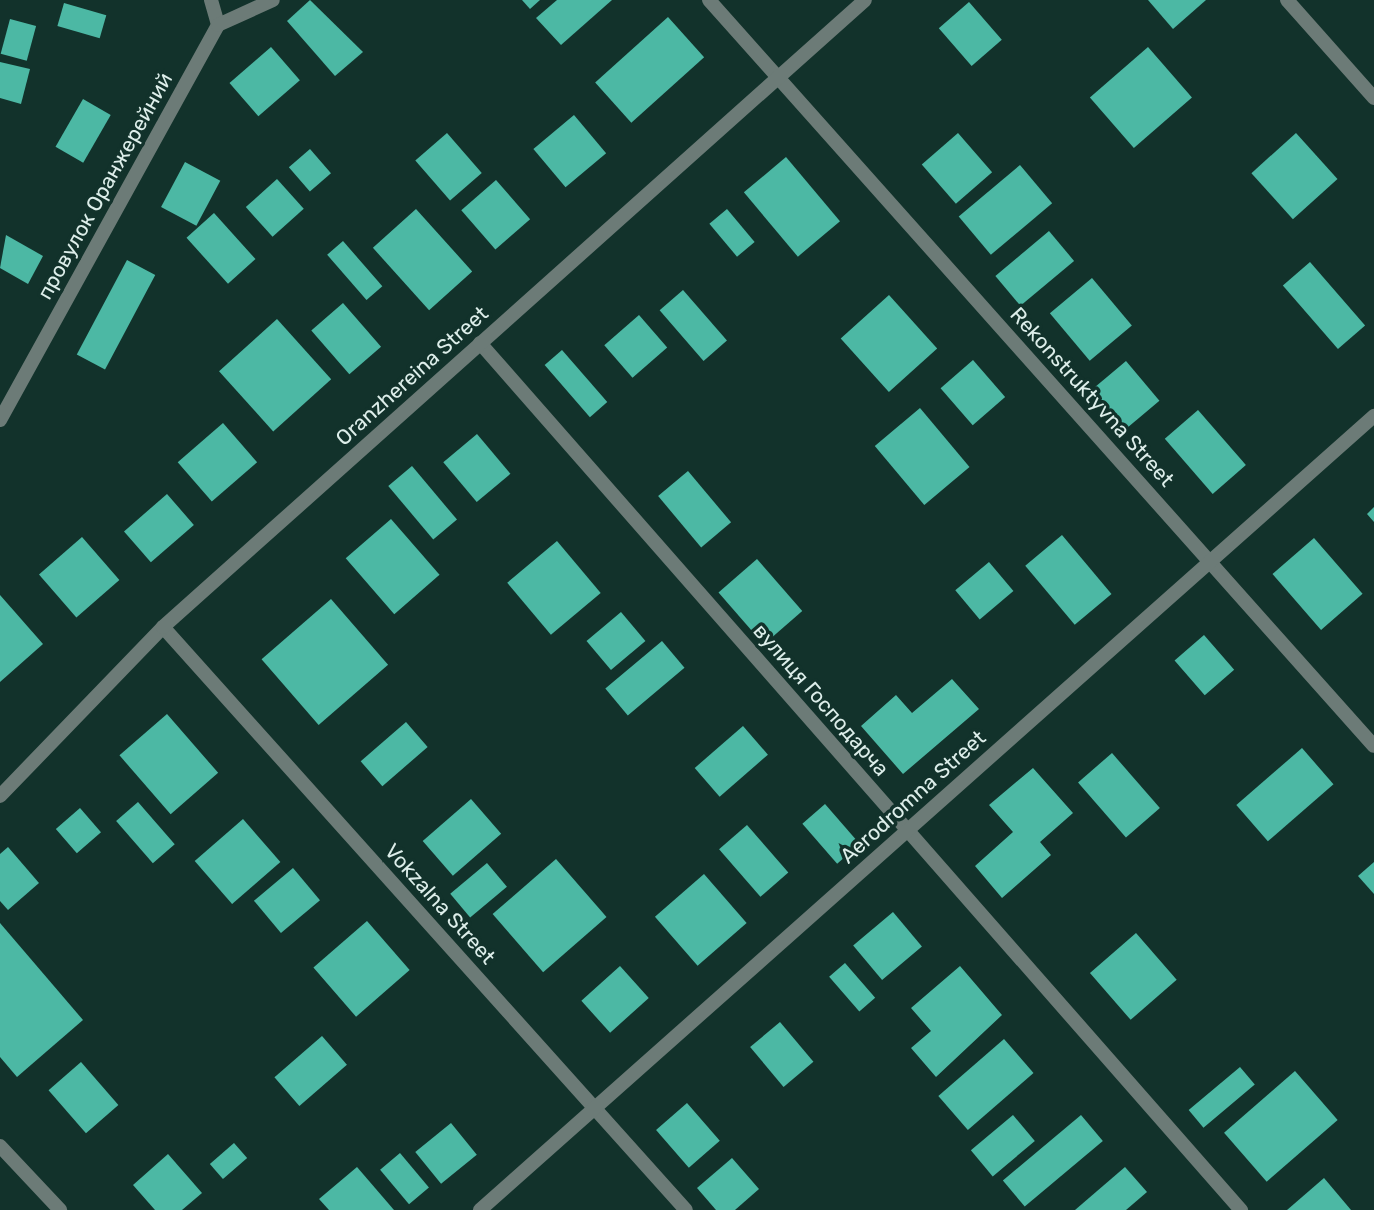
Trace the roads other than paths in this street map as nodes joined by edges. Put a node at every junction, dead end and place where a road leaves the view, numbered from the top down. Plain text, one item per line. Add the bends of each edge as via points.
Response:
1 (211, 0) edge
2 (273, 0) edge
3 (709, 0) edge
4 (864, 0) edge
5 (1287, 0) edge
6 (218, 25) junction
7 (778, 77) junction
8 (1374, 98) edge
9 (480, 343) junction
10 (1374, 416) edge
11 (0, 420) edge
12 (1210, 562) junction
13 (163, 627) junction
14 (1374, 746) edge
15 (0, 796) edge
16 (907, 830) junction
17 (595, 1108) junction
18 (0, 1146) edge
19 (60, 1210) edge
20 (480, 1210) edge
21 (686, 1210) edge
22 (1241, 1210) edge

1 - 6 street
2 - 6 street
3 - 7 street, Rekonstruktyvna Street
4 - 7 street, Oranzhereina Street
5 - 8 street
6 - 11 street, провулок Оранжерейний
7 - 9 street, Oranzhereina Street
7 - 12 street, Rekonstruktyvna Street
9 - 13 street, Oranzhereina Street
9 - 16 street, вулиця Господарча
10 - 12 street, Aerodromna Street
12 - 14 street, Rekonstruktyvna Street
12 - 16 street, Aerodromna Street
13 - 15 street, Oranzhereina Street
13 - 17 street, Vokzalna Street
16 - 17 street, Aerodromna Street
16 - 22 street, вулиця Господарча
17 - 20 street, Aerodromna Street
17 - 21 street, Vokzalna Street
18 - 19 street

